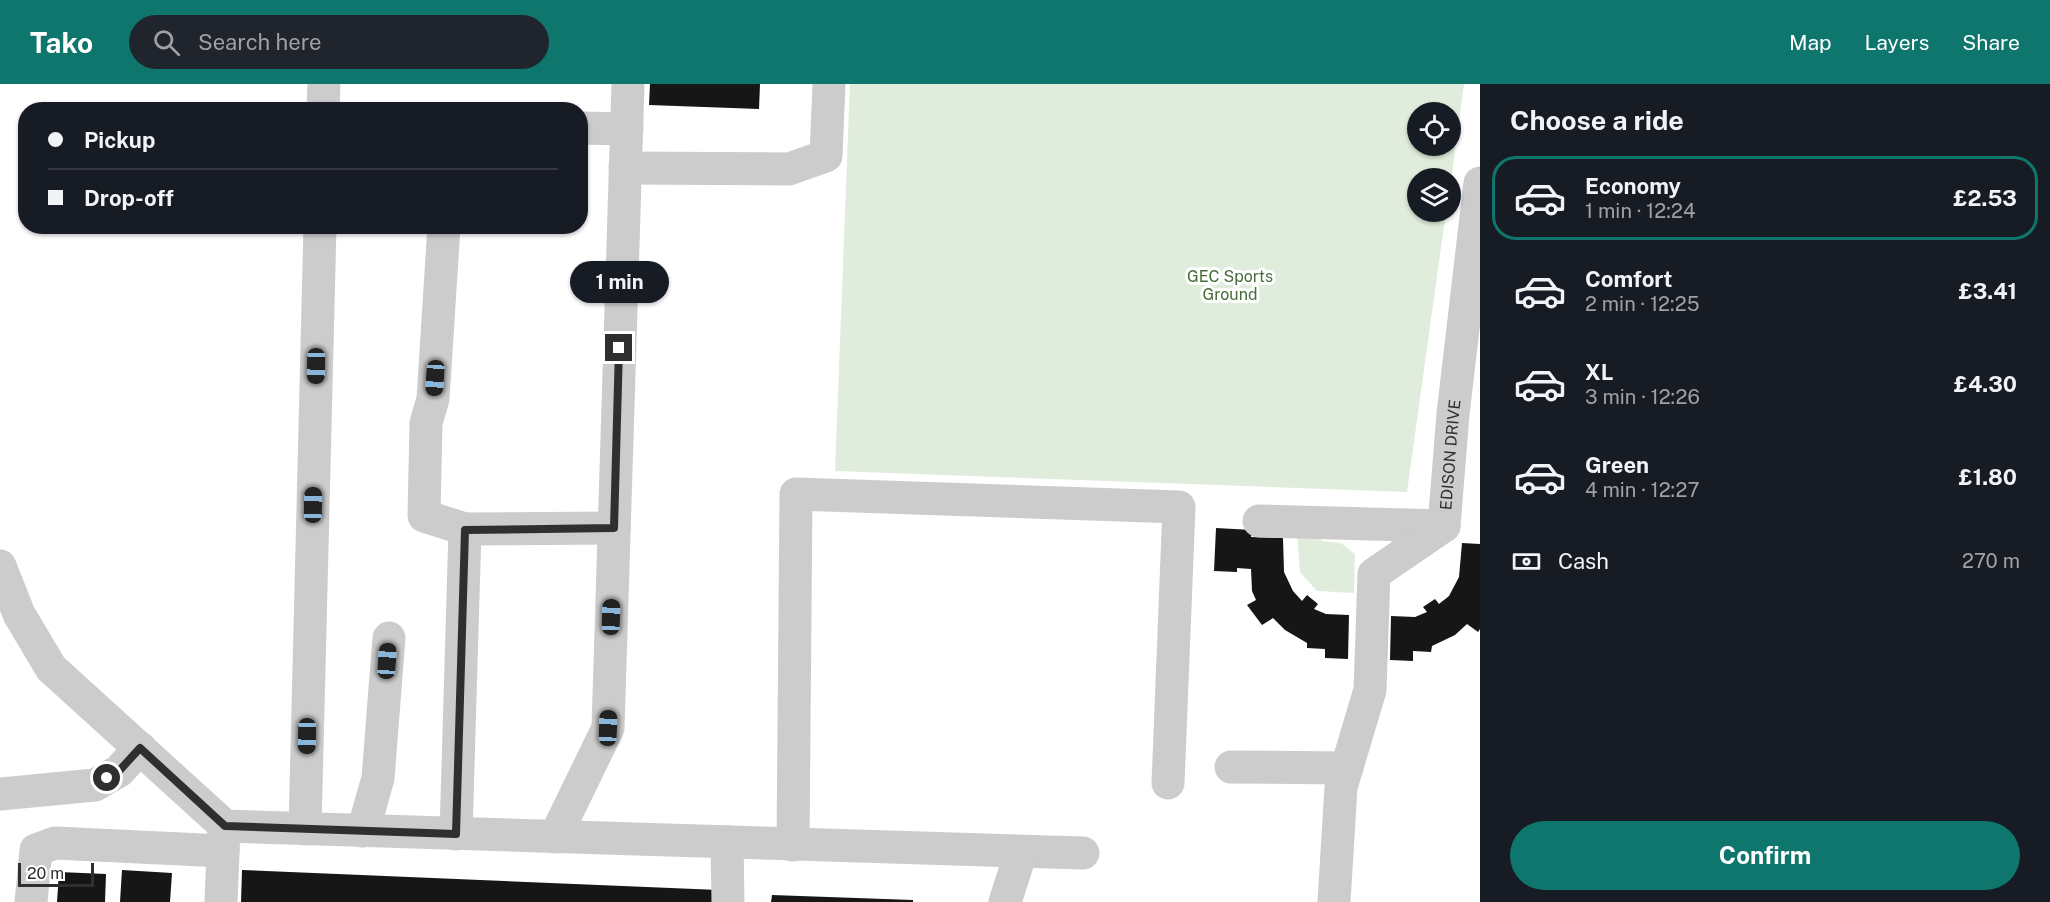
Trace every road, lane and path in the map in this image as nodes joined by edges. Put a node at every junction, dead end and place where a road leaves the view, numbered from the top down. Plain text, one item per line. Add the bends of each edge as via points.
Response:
1 (324, 84) edge
2 (628, 84) edge
3 (829, 84) edge
4 (323, 102) edge
5 (588, 128) edge
6 (627, 129) junction
7 (625, 168) junction
8 (1480, 183) edge
9 (320, 234) edge
10 (443, 234) edge
11 (1467, 415) edge
12 (1259, 521) dead end
13 (1444, 526) junction
14 (614, 528) junction
15 (465, 530) junction
16 (0, 566) edge
17 (389, 638) dead end
18 (140, 748) junction
19 (1231, 767) dead end
20 (1347, 768) junction
21 (1168, 783) dead end
22 (0, 794) edge
23 (305, 829) junction
24 (363, 831) junction
25 (456, 834) junction
26 (555, 837) junction
27 (224, 838) junction
28 (727, 842) junction
29 (793, 845) junction
30 (1021, 852) junction
31 (1083, 853) dead end
32 (31, 902) edge
33 (220, 902) edge
34 (728, 902) edge
35 (1005, 902) edge
36 (1334, 902) edge

1 - 4 street
2 - 6 street
3 - 7 street via 826,156 789,169
5 - 6 street
6 - 7 street
7 - 14 street
8 - 11 street, EDISON DRIVE
9 - 23 street
10 - 15 street via 433,399 426,423 424,516
11 - 13 street, EDISON DRIVE
12 - 13 street
13 - 20 street, EDISON DRIVE via 1374,574 1370,690
14 - 15 street
14 - 26 street via 608,728
15 - 25 street
16 - 18 street via 19,614 51,668
17 - 24 street via 378,778
18 - 22 street via 119,771 95,784
18 - 27 street
19 - 20 street
20 - 36 street, EDISON DRIVE via 1341,787
21 - 29 street via 1179,507 796,494
23 - 24 street
23 - 27 street
24 - 25 street
25 - 26 street
26 - 28 street
27 - 32 street via 55,843 36,850
27 - 33 street
28 - 29 street
28 - 34 street
29 - 30 street
30 - 31 street
30 - 35 street

